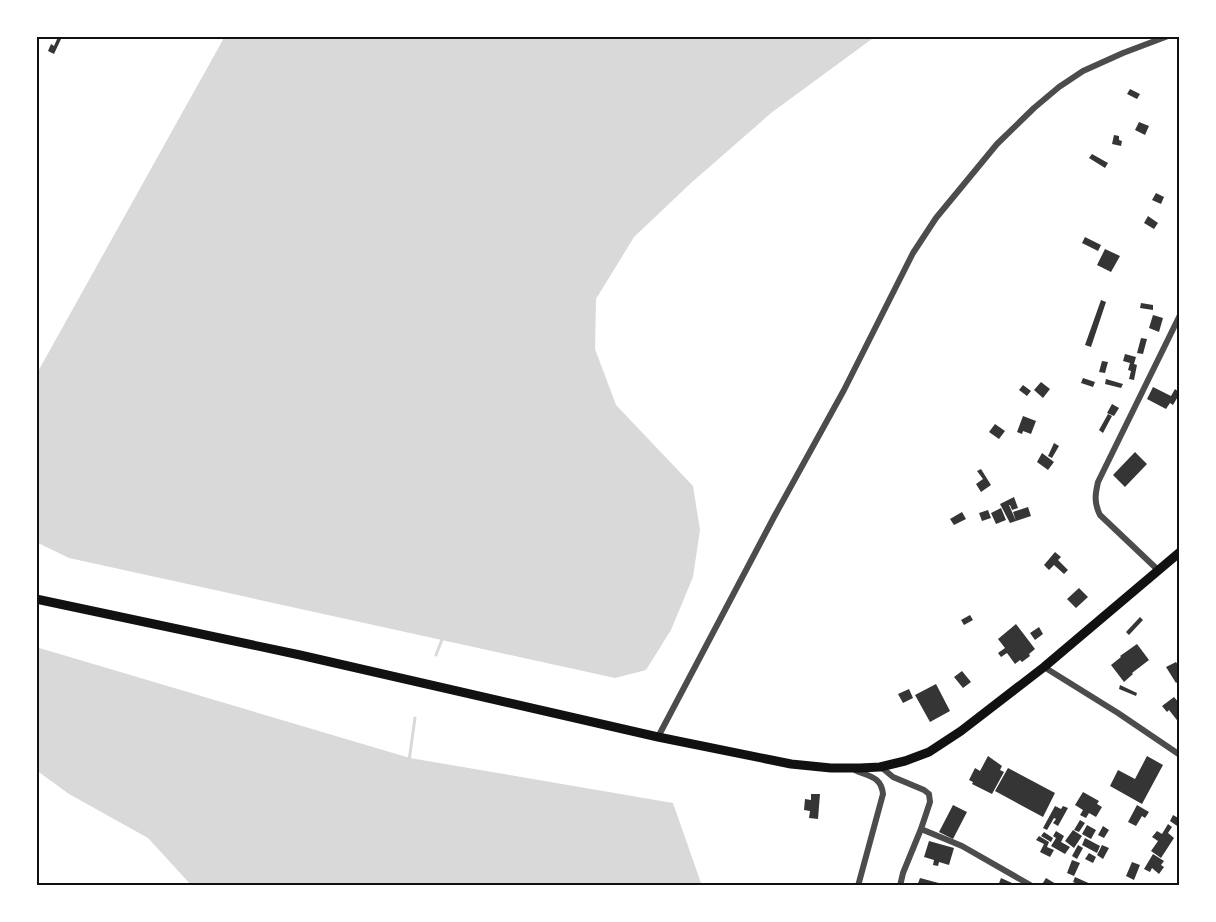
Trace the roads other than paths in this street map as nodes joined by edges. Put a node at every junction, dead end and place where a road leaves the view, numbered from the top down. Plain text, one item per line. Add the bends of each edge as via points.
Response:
1 (1168, 36) edge
2 (1180, 315) edge
3 (1180, 552) edge
4 (1158, 570) junction
5 (36, 599) edge
6 (1044, 667) junction
7 (658, 737) junction
8 (1180, 755) edge
9 (880, 766) junction
10 (852, 768) junction
11 (921, 829) junction
12 (1028, 885) edge
13 (858, 886) edge
14 (900, 886) edge

1 - 7 street via 1083,71 1059,87 997,144 936,218 913,253
2 - 4 street via 1094,496 1100,515
3 - 4 main road
4 - 6 main road
5 - 7 main road
6 - 8 street
6 - 9 main road via 929,752
7 - 10 main road via 791,764
9 - 10 main road
9 - 11 street via 928,794 930,802
10 - 13 street via 882,786
11 - 12 street via 962,846
11 - 14 street

